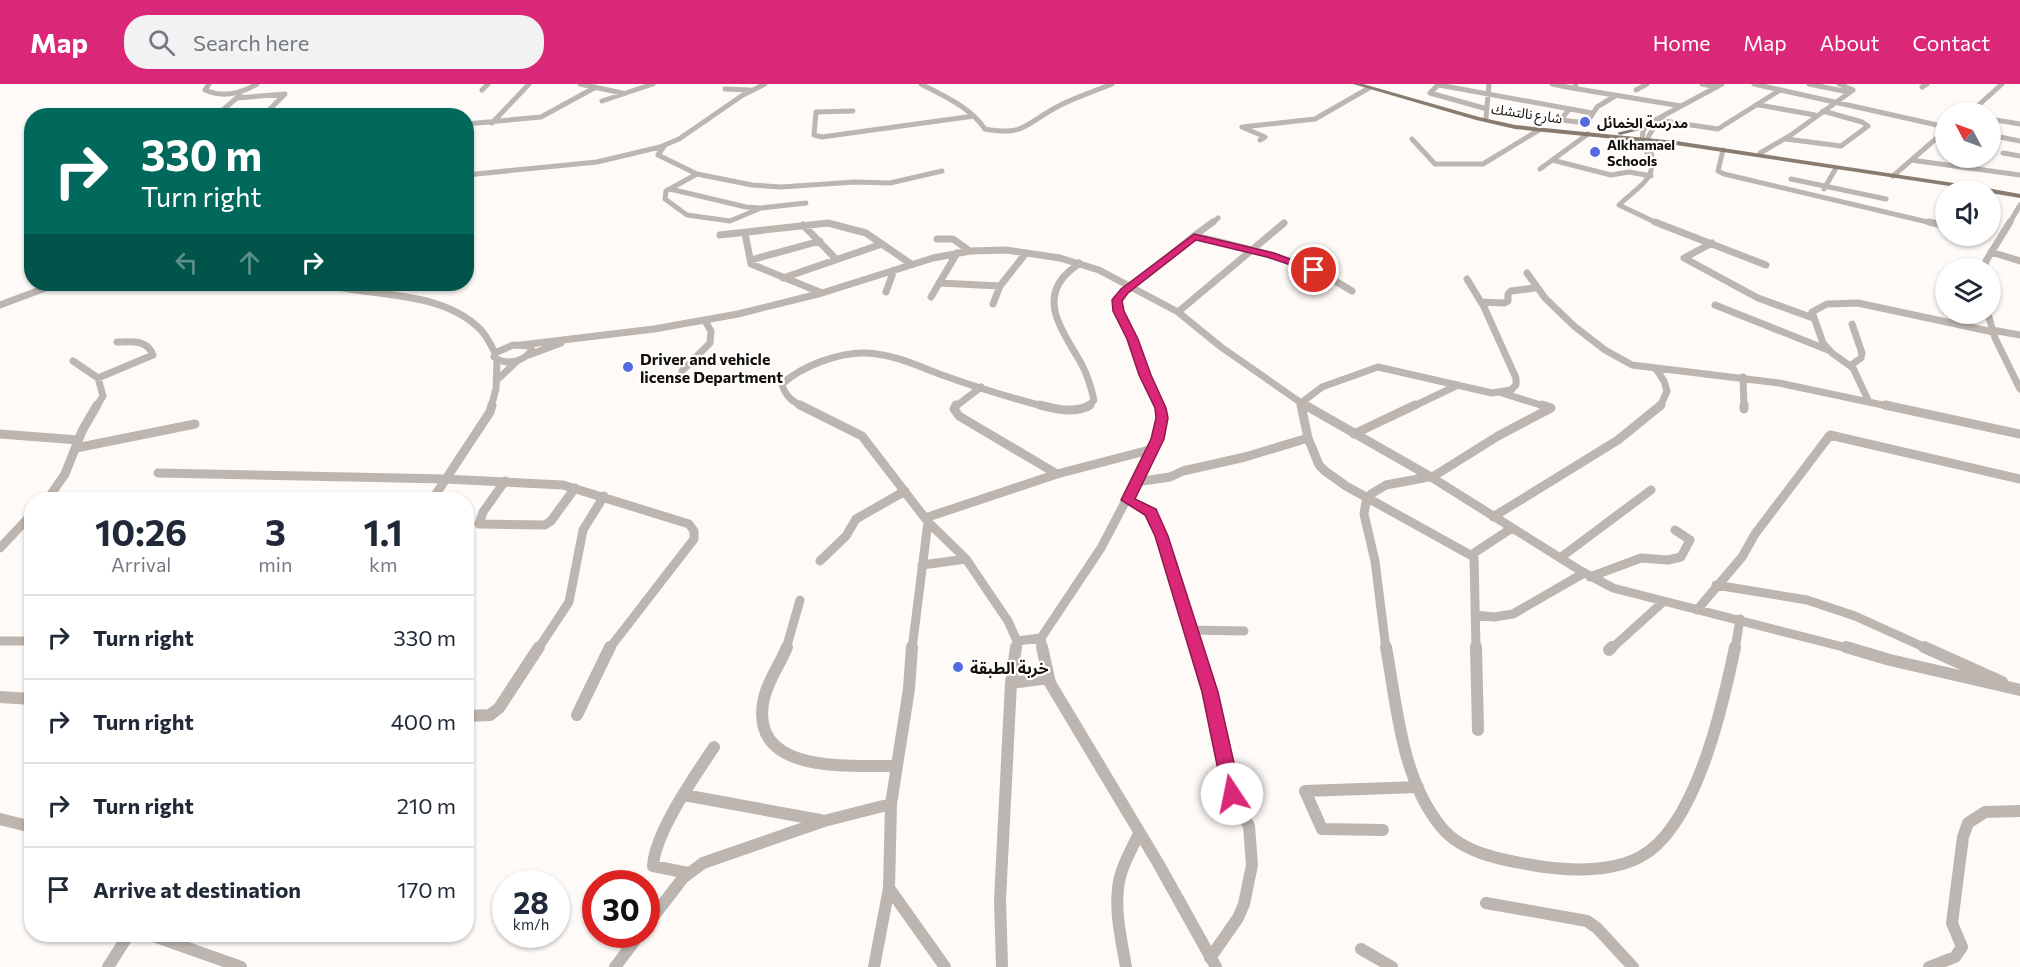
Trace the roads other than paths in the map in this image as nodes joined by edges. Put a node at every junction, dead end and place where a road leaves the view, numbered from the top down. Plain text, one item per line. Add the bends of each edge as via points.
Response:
1 (209, 84) edge
2 (257, 84) edge
3 (488, 84) edge
4 (529, 84) edge
5 (580, 84) edge
6 (653, 84) edge
7 (765, 84) edge
8 (921, 84) edge
9 (1112, 84) edge
10 (1356, 84) edge
11 (1439, 84) edge
12 (1489, 84) edge
13 (1552, 84) edge
14 (1581, 84) edge
15 (1647, 84) edge
16 (1702, 84) edge
17 (1754, 84) edge
18 (1809, 84) edge
19 (1839, 84) edge
20 (2002, 84) edge
21 (597, 86) edge
22 (1367, 86) edge
23 (1720, 86) edge
24 (1572, 88) junction
25 (725, 89) dead end
26 (482, 90) dead end
27 (754, 90) junction
28 (1636, 90) dead end
29 (1780, 90) junction
30 (244, 92) junction
31 (1850, 92) junction
32 (622, 93) junction
33 (1488, 94) junction
34 (1615, 96) junction
35 (237, 98) junction
36 (602, 101) dead end
37 (1836, 102) junction
38 (1982, 102) edge
39 (1759, 105) junction
40 (1682, 106) junction
41 (225, 108) edge
42 (271, 108) edge
43 (1569, 109) junction
44 (1487, 110) junction
45 (854, 111) dead end
46 (1822, 111) junction
47 (1592, 113) junction
48 (1815, 116) junction
49 (975, 117) junction
50 (1486, 118) junction
51 (2001, 121) edge
52 (492, 123) junction
53 (474, 124) edge
54 (2020, 124) edge
55 (1652, 125) junction
56 (1935, 125) edge
57 (1539, 130) junction
58 (1588, 134) junction
59 (1603, 134) junction
60 (2001, 137) edge
61 (1644, 138) junction
62 (1935, 138) edge
63 (1412, 139) dead end
64 (1786, 139) junction
65 (1260, 140) dead end
66 (2020, 141) edge
67 (1676, 142) junction
68 (665, 145) junction
69 (1649, 149) junction
70 (1724, 150) junction
71 (1760, 153) junction
72 (2003, 153) dead end
73 (2020, 156) edge
74 (1552, 160) junction
75 (1911, 160) junction
76 (1836, 168) junction
77 (1540, 169) dead end
78 (942, 171) dead end
79 (1876, 173) junction
80 (474, 174) edge
81 (697, 174) junction
82 (2020, 175) edge
83 (1651, 176) junction
84 (1893, 176) junction
85 (1791, 179) dead end
86 (1935, 183) edge
87 (1826, 186) junction
88 (670, 189) junction
89 (2001, 193) edge
90 (1820, 196) junction
91 (2020, 196) edge
92 (1886, 199) dead end
93 (806, 203) dead end
94 (2020, 205) edge
95 (762, 208) junction
96 (1218, 218) dead end
97 (1284, 223) dead end
98 (1935, 223) edge
99 (803, 225) junction
100 (745, 233) junction
101 (720, 235) dead end
102 (2001, 236) edge
103 (1194, 237) junction
104 (937, 239) dead end
105 (820, 241) junction
106 (1712, 243) junction
107 (882, 244) junction
108 (1995, 246) edge
109 (1250, 250) junction
110 (970, 251) junction
111 (1991, 252) junction
112 (957, 253) junction
113 (1026, 253) junction
114 (1988, 258) edge
115 (836, 259) junction
116 (751, 260) junction
117 (2020, 261) edge
118 (1079, 263) junction
119 (911, 264) junction
120 (1766, 265) dead end
121 (894, 270) junction
122 (1527, 273) dead end
123 (783, 278) junction
124 (1467, 279) dead end
125 (939, 283) junction
126 (1000, 286) junction
127 (1129, 287) junction
128 (1534, 288) junction
129 (37, 291) edge
130 (353, 291) edge
131 (1352, 291) dead end
132 (886, 292) dead end
133 (822, 293) junction
134 (931, 297) dead end
135 (1481, 302) junction
136 (993, 304) dead end
137 (0, 305) edge
138 (1715, 305) dead end
139 (1178, 312) junction
140 (1813, 318) junction
141 (705, 321) junction
142 (1852, 324) dead end
143 (1991, 324) edge
144 (1993, 331) junction
145 (2020, 335) edge
146 (574, 339) junction
147 (117, 342) dead end
148 (491, 342) junction
149 (517, 345) junction
150 (1828, 350) junction
151 (529, 355) junction
152 (496, 357) junction
153 (519, 360) junction
154 (73, 361) dead end
155 (1851, 365) junction
156 (1656, 369) junction
157 (682, 371) dead end
158 (2011, 371) junction
159 (2020, 372) edge
160 (1743, 377) junction
161 (98, 378) junction
162 (496, 380) junction
163 (1458, 385) junction
164 (981, 387) junction
165 (2020, 389) edge
166 (1502, 393) junction
167 (1869, 402) junction
168 (1300, 403) junction
169 (1744, 409) dead end
170 (195, 424) dead end
171 (0, 434) edge
172 (1354, 434) junction
173 (2020, 434) edge
174 (1308, 438) junction
175 (77, 444) junction
176 (1154, 449) junction
177 (158, 473) dead end
178 (1057, 474) junction
179 (1431, 477) junction
180 (445, 479) junction
181 (2020, 479) edge
182 (506, 481) junction
183 (1136, 482) junction
184 (575, 488) junction
185 (1651, 490) dead end
186 (905, 491) junction
187 (52, 492) edge
188 (437, 492) edge
189 (604, 496) junction
190 (1368, 499) junction
191 (1128, 500) junction
192 (1493, 517) junction
193 (926, 520) junction
194 (24, 522) edge
195 (1512, 528) junction
196 (1675, 530) dead end
197 (0, 548) edge
198 (1471, 555) junction
199 (1560, 558) junction
200 (966, 559) junction
201 (820, 561) dead end
202 (922, 565) junction
203 (1587, 575) junction
204 (1716, 585) junction
205 (800, 600) dead end
206 (1663, 602) junction
207 (1697, 610) junction
208 (1475, 615) junction
209 (1740, 620) junction
210 (1190, 630) junction
211 (1244, 631) dead end
212 (1041, 638) junction
213 (0, 640) edge
214 (24, 641) edge
215 (1017, 641) junction
216 (1609, 650) dead end
217 (1048, 678) junction
218 (1011, 683) junction
219 (2019, 690) edge
220 (0, 697) edge
221 (24, 698) edge
222 (577, 715) dead end
223 (474, 716) edge
224 (1478, 730) dead end
225 (714, 747) dead end
226 (896, 766) junction
227 (1418, 787) junction
228 (684, 795) junction
229 (891, 804) junction
230 (2020, 811) edge
231 (0, 819) edge
232 (824, 821) junction
233 (24, 825) edge
234 (1383, 830) dead end
235 (1139, 833) junction
236 (688, 873) junction
237 (889, 888) junction
238 (1486, 903) dead end
239 (660, 908) edge
240 (124, 942) edge
241 (171, 942) edge
242 (629, 948) edge
243 (1361, 949) dead end
244 (1213, 963) edge
245 (108, 967) edge
246 (241, 967) edge
247 (615, 967) edge
248 (874, 967) edge
249 (945, 967) edge
250 (1002, 967) edge
251 (1126, 967) edge
252 (1392, 967) edge
253 (1633, 967) edge
254 (1929, 967) edge

1 - 30 street via 205,90 210,93
2 - 30 street
3 - 26 street
4 - 52 street
5 - 21 street
6 - 32 street
7 - 27 street
8 - 49 street
9 - 49 street via 1054,108 1015,131 987,130
10 - 22 main road, شارع نالتشك
11 - 33 street
11 - 44 street via 1430,93
12 - 33 street
13 - 24 street
14 - 24 street
15 - 28 street
16 - 23 street
17 - 29 street
18 - 31 street
19 - 31 street via 1853,88
20 - 38 street
21 - 32 street
21 - 52 street via 544,116
22 - 50 main road, شارع نالتشك
22 - 57 main road, شارع نالتشك via 1489,122
22 - 65 street via 1315,119 1242,127 1265,137
23 - 40 street
24 - 34 street
25 - 27 street
27 - 68 street
29 - 37 street
29 - 39 street
30 - 35 street
31 - 37 street
32 - 36 street
33 - 43 street
33 - 44 street
34 - 40 street
34 - 47 street
35 - 41 street
35 - 42 street via 285,94
37 - 46 street
37 - 56 street
39 - 48 street
39 - 55 street via 1718,129
40 - 55 street
43 - 47 street
43 - 47 street via 1563,121 1587,123
44 - 50 street
45 - 49 street via 816,112 814,135
46 - 48 street
46 - 64 street via 1868,126 1841,146
48 - 64 street
50 - 59 main road, شارع نالتشك
51 - 54 street
52 - 53 street
55 - 59 main road
55 - 61 street
55 - 67 main road
57 - 58 main road, شارع نالتشك
57 - 63 street via 1477,165 1435,164
58 - 59 main road, شارع نالتشك
58 - 74 street
59 - 61 main road, شارع نالتشك
59 - 69 main road
60 - 66 street
61 - 67 main road, شارع نالتشك
61 - 69 street
62 - 75 street
64 - 71 street
67 - 69 main road
67 - 70 main road, شارع نالتشك
67 - 71 main road, شارع نالتشك
68 - 80 street via 597,162
68 - 81 street via 658,155
69 - 83 street via 1654,160
70 - 76 main road, شارع نالتشك
70 - 90 street via 1718,171 1721,173
71 - 79 main road, شارع نالتشك
72 - 73 street
74 - 77 street
74 - 83 street via 1611,175 1631,172
75 - 82 street
75 - 84 street
76 - 79 main road, شارع نالتشك
76 - 87 street
78 - 81 street via 890,183 781,187 722,181
79 - 84 main road, شارع نالتشك
81 - 88 street
83 - 106 street via 1619,205
84 - 86 main road, شارع نالتشك
85 - 87 street
87 - 90 street
87 - 92 street
88 - 95 street via 720,203
88 - 95 street via 665,199 687,215 733,220
89 - 91 main road, شارع نالتشك
90 - 98 street
93 - 95 street
94 - 102 street
96 - 103 street
97 - 109 street
99 - 100 street
99 - 105 street
99 - 107 street via 845,226
100 - 101 street
100 - 116 street
103 - 109 street
103 - 127 street
104 - 110 street via 953,239
105 - 115 street
105 - 116 street
106 - 120 street
106 - 140 street via 1684,258 1758,298
107 - 115 street
107 - 119 street
108 - 111 street
109 - 131 street via 1304,266
109 - 139 street
110 - 112 street
110 - 113 street
111 - 114 street
111 - 117 street
112 - 119 street
112 - 125 street
113 - 118 street
113 - 126 street
115 - 123 street
116 - 123 street via 755,267
118 - 127 street
118 - 164 street via 1059,284 1053,306 1091,386 1093,403 1080,410 1045,407
119 - 121 street
121 - 132 street
121 - 133 street
122 - 128 street
123 - 133 street
124 - 135 street
125 - 126 street
125 - 134 street
126 - 136 street
127 - 139 street
127 - 176 street via 1117,303 1162,413
128 - 135 street via 1511,291 1504,303
128 - 156 street via 1616,358
129 - 137 street
130 - 148 street via 450,307 469,316
133 - 141 street
135 - 166 street via 1517,380 1514,388
138 - 150 street
139 - 168 street
140 - 144 street via 1815,308 1848,302
140 - 150 street
141 - 146 street
141 - 157 street via 711,331 710,343
142 - 155 street via 1862,353
143 - 144 street
144 - 145 street
144 - 158 street
146 - 149 street
146 - 151 street
147 - 161 street via 146,344 153,355
148 - 149 street
148 - 152 street
149 - 151 street via 529,346
149 - 152 street
150 - 155 street
151 - 153 street
152 - 153 street
152 - 162 street
153 - 162 street
154 - 161 street
155 - 167 street
156 - 160 street
156 - 192 street via 1668,395 1650,415 1624,436
158 - 159 street
158 - 165 street
160 - 167 street
160 - 169 street
161 - 175 street via 102,402
162 - 180 street via 486,418
163 - 166 street
163 - 168 street via 1378,367 1321,388
163 - 172 street
164 - 178 street via 955,406 959,416
164 - 186 street via 895,358 866,353 804,370 782,384 793,402 862,435
166 - 179 street via 1551,408
167 - 173 street
168 - 172 street
168 - 174 street
170 - 175 street
171 - 175 street
172 - 179 street
174 - 183 street via 1170,477
174 - 190 street via 1323,469
175 - 187 street via 65,474
176 - 178 street
176 - 183 street
177 - 180 street
178 - 193 street
179 - 190 street via 1386,486
179 - 192 street
180 - 182 street
180 - 188 street
181 - 204 street via 1830,435 1742,557
182 - 184 street
182 - 184 street via 479,524 545,525
183 - 191 street
184 - 189 street
185 - 199 street
186 - 193 street
186 - 201 street via 856,519 846,536
189 - 222 street via 686,522 695,534 607,652
189 - 223 street via 583,530 569,602 500,708 490,715
190 - 198 street
190 - 227 street via 1365,515 1380,618
191 - 210 street via 1153,515
191 - 212 street via 1083,578
192 - 195 street
193 - 200 street
193 - 202 street
194 - 197 street
195 - 198 street
195 - 199 street
196 - 203 street via 1690,540 1681,557 1641,558
198 - 208 street via 1475,560
199 - 203 street
200 - 202 street
200 - 215 street
202 - 226 street via 909,689
203 - 206 street via 1619,590
203 - 208 street via 1513,614
204 - 207 street
204 - 219 street via 1795,596 1817,603
205 - 226 street via 791,635 763,704 765,735 773,746 797,760
206 - 207 street
206 - 216 street
207 - 209 street
208 - 224 street
209 - 219 street
209 - 227 street via 1723,704 1704,762 1680,814 1660,842 1640,858 1616,864 1556,868 1523,864 1478,850 1454,839 1442,828
210 - 211 street
210 - 244 street via 1215,709 1232,794 1249,826 1252,862 1244,904
212 - 215 street
212 - 217 street
213 - 214 street
215 - 218 street
217 - 218 street
217 - 235 street
218 - 250 street via 1000,900
220 - 221 street
225 - 228 street
226 - 229 street
227 - 234 street via 1305,791 1322,829
228 - 232 street
228 - 236 street via 651,862 658,868
229 - 232 street
229 - 237 street
230 - 254 street via 1985,812 1968,823 1952,922 1962,947 1955,957
231 - 233 street
232 - 236 street via 711,859
235 - 244 street
235 - 251 street via 1119,886
236 - 239 street
237 - 248 street
237 - 249 street
238 - 253 street via 1587,921
240 - 245 street
241 - 246 street
242 - 247 street
243 - 252 street

